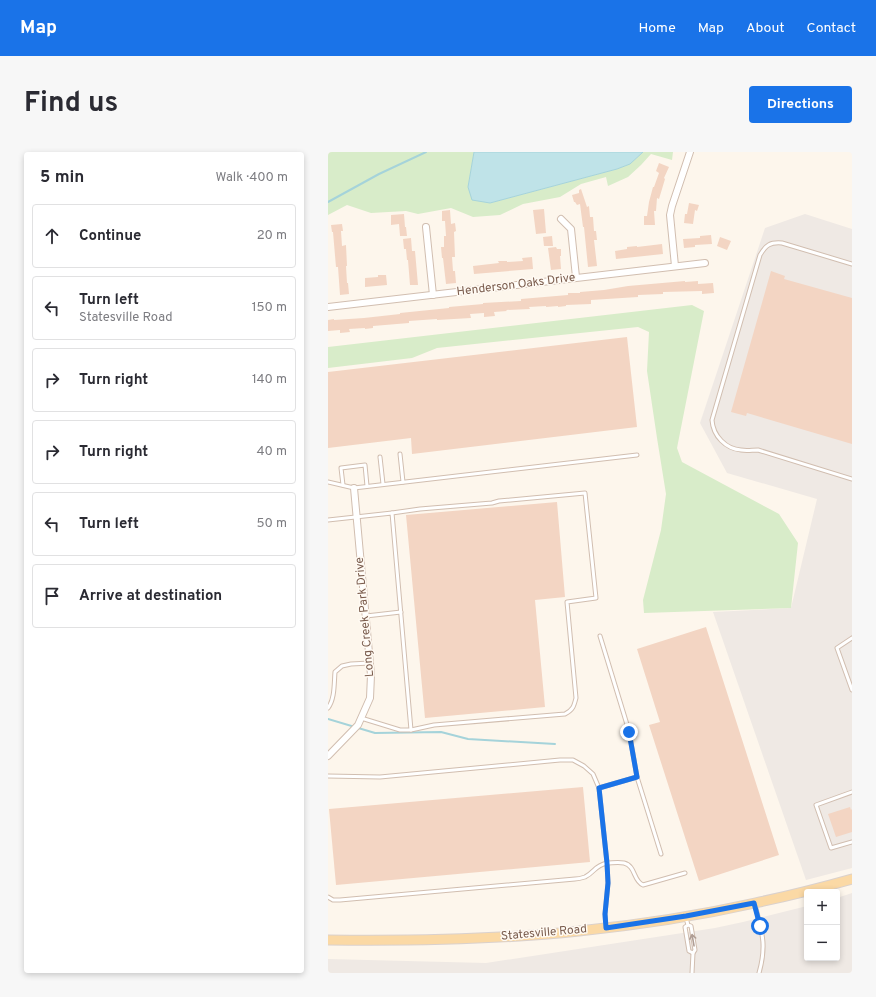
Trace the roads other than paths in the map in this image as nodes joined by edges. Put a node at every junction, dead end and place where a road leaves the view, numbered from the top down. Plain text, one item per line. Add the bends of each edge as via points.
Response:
1 (690, 152) edge
2 (561, 219) dead end
3 (426, 227) dead end
4 (705, 262) dead end
5 (852, 264) edge
6 (676, 266) junction
7 (576, 277) junction
8 (433, 295) junction
9 (328, 307) edge
10 (400, 454) dead end
11 (637, 455) dead end
12 (380, 458) dead end
13 (852, 479) edge
14 (328, 482) edge
15 (403, 482) junction
16 (383, 484) junction
17 (343, 485) junction
18 (367, 486) junction
19 (354, 488) junction
20 (392, 513) junction
21 (356, 517) junction
22 (328, 520) edge
23 (401, 612) junction
24 (366, 616) junction
25 (600, 636) dead end
26 (852, 638) edge
27 (370, 663) junction
28 (852, 690) edge
29 (328, 708) edge
30 (361, 718) junction
31 (412, 730) junction
32 (328, 756) edge
33 (328, 776) edge
34 (637, 777) junction
35 (599, 788) junction
36 (852, 792) edge
37 (852, 842) edge
38 (661, 854) dead end
39 (607, 863) junction
40 (684, 873) dead end
41 (852, 879) edge
42 (328, 897) edge
43 (754, 903) junction
44 (687, 921) junction
45 (606, 928) junction
46 (328, 940) edge
47 (693, 953) junction
48 (692, 973) edge
49 (758, 973) edge

1 - 6 street via 670,215
2 - 7 street via 571,229
3 - 8 street
4 - 6 street, Henderson Oaks Drive
5 - 13 lane via 782,243 776,242 764,249 712,420 717,436 732,448 758,450
6 - 7 street, Henderson Oaks Drive
7 - 8 street, Henderson Oaks Drive
8 - 9 street, Henderson Oaks Drive
10 - 15 lane
11 - 15 lane
12 - 16 lane
14 - 17 lane
15 - 16 lane
16 - 18 lane
17 - 18 lane via 341,468 365,465
17 - 19 lane
18 - 19 lane
19 - 21 street, Long Creek Park Drive
20 - 21 lane
20 - 23 lane
20 - 31 lane via 586,493 596,598 567,602 576,698 570,712 434,725
21 - 22 lane
21 - 24 street, Long Creek Park Drive
23 - 24 lane
23 - 31 lane
24 - 27 street, Long Creek Park Drive
25 - 34 lane via 629,732
26 - 28 lane via 837,648
27 - 29 lane via 342,666 336,672 333,697
27 - 30 street, Long Creek Park Drive via 370,698
30 - 31 lane via 400,730
30 - 32 street, Long Creek Park Drive via 358,725
33 - 35 lane via 380,777 573,760 593,774
34 - 35 lane
34 - 38 lane
35 - 39 lane
36 - 37 lane via 816,805 831,848
39 - 40 lane via 625,863 630,866 636,879 643,884
39 - 42 lane via 598,866 584,878 340,900
39 - 45 lane
41 - 43 main road, Statesville Road
43 - 44 main road, Statesville Road
43 - 49 lane via 763,941 763,955
44 - 45 main road, Statesville Road
47 -> 44 lane via 695,950 691,926
44 - 47 lane via 685,927 690,951
45 - 46 main road, Statesville Road via 473,939
47 - 48 lane

